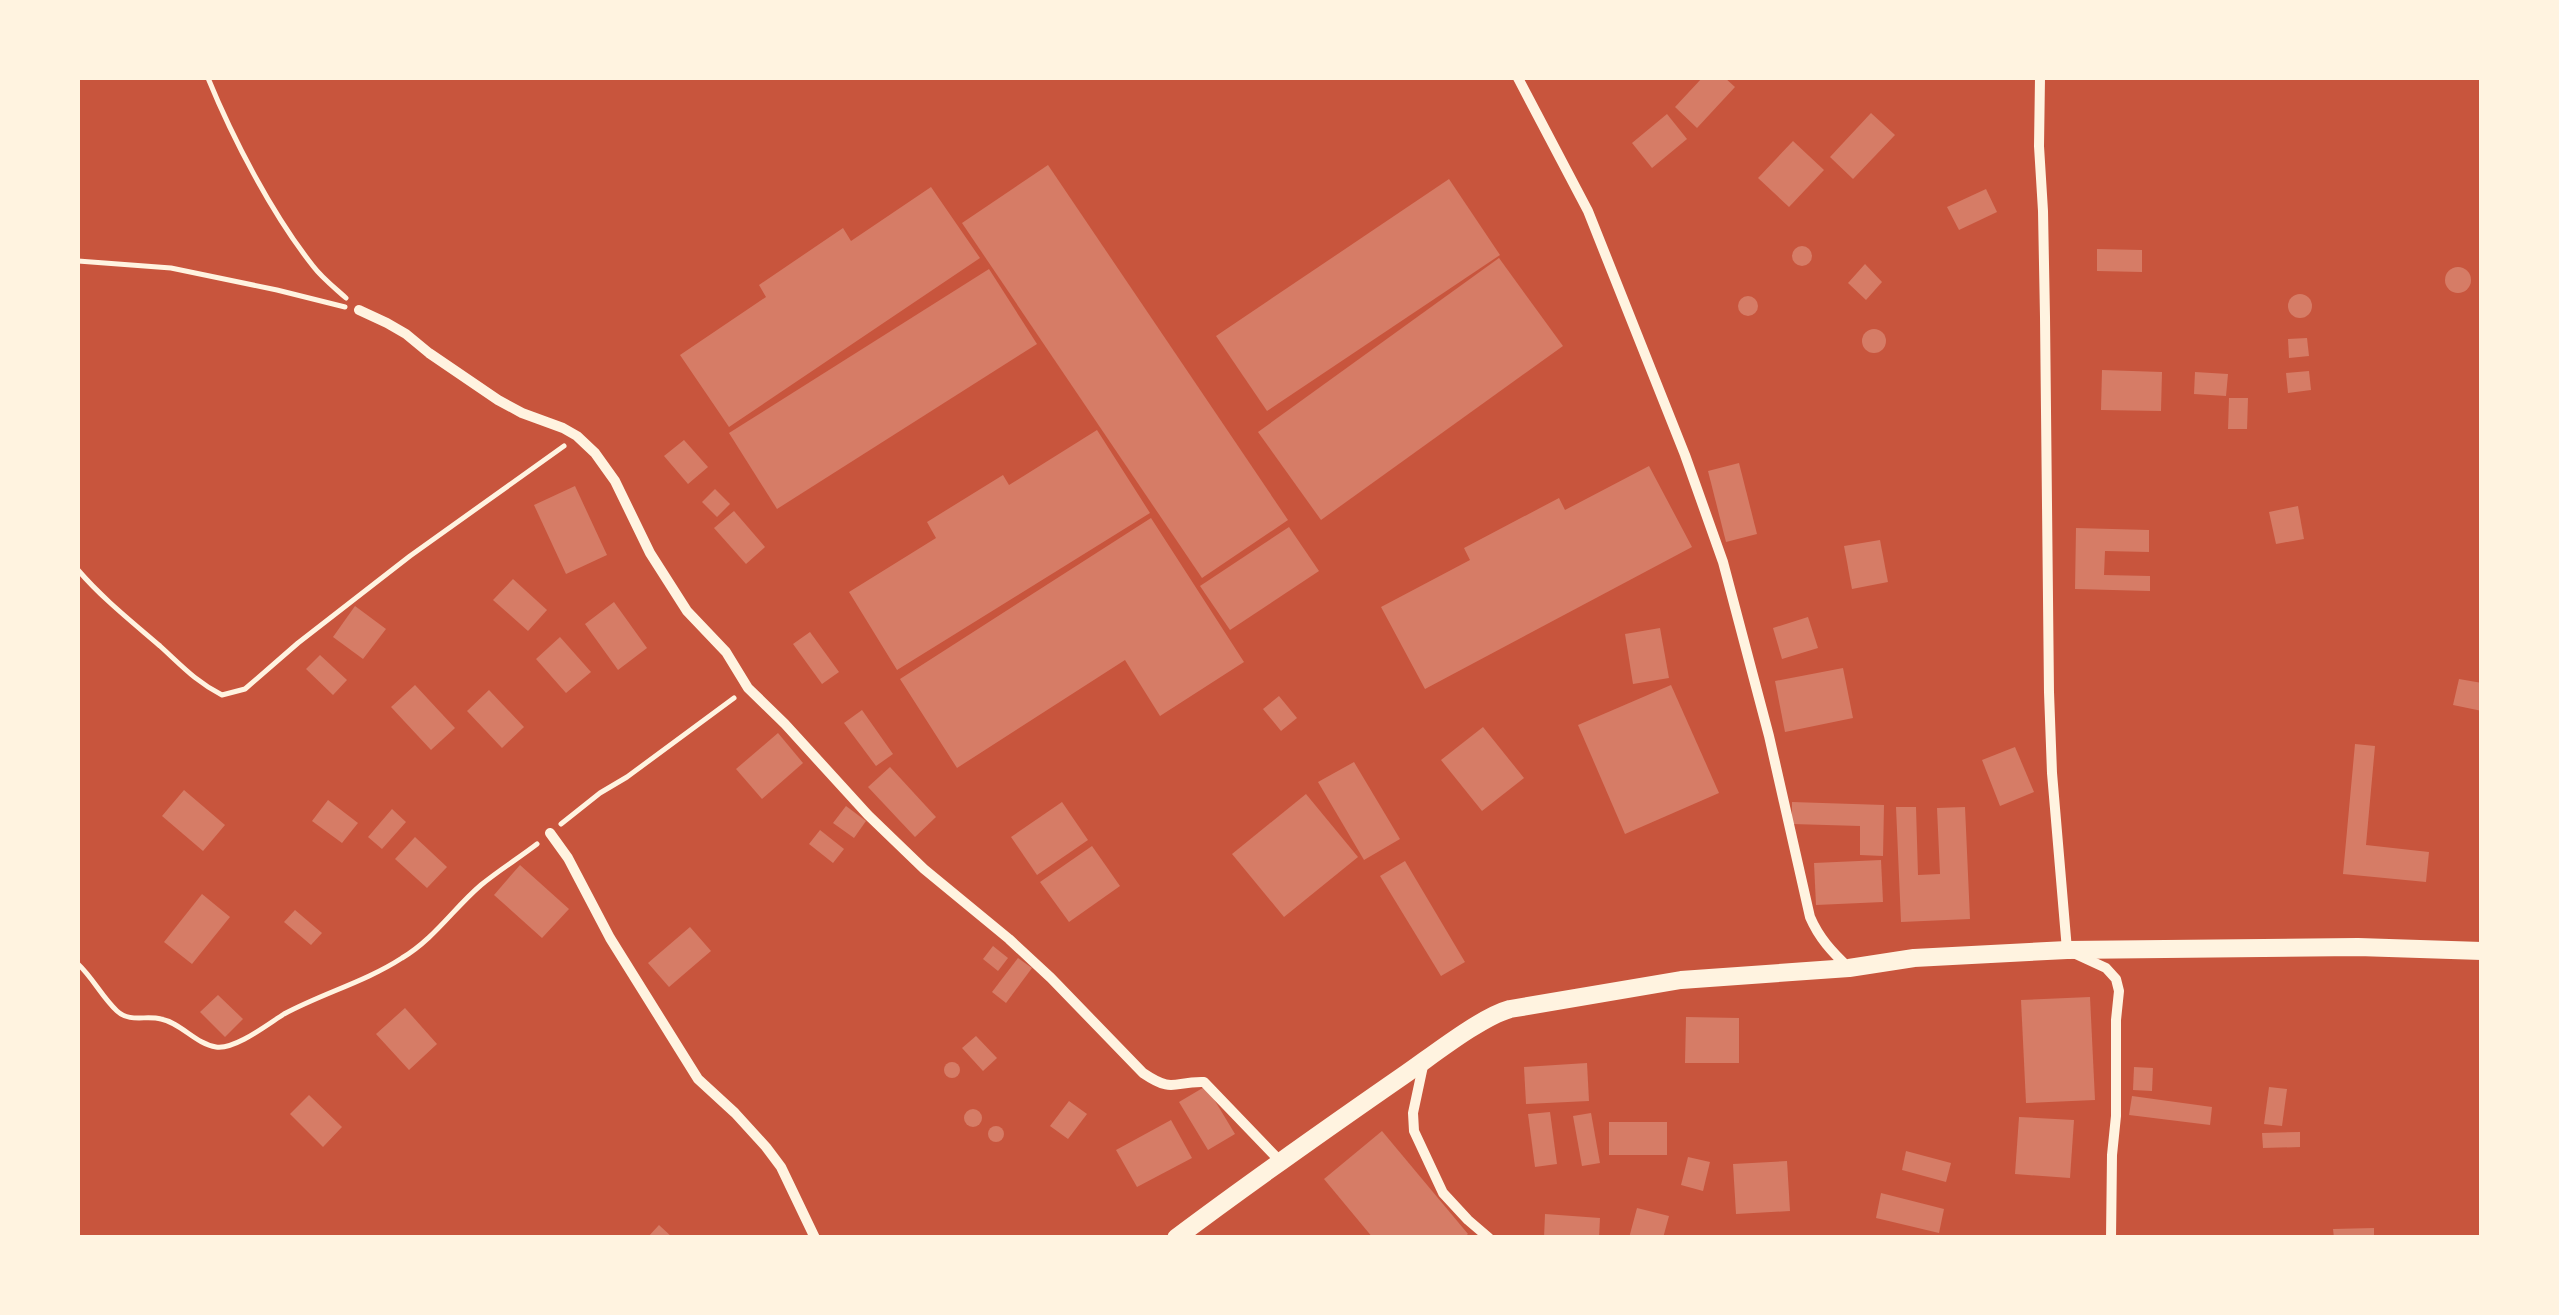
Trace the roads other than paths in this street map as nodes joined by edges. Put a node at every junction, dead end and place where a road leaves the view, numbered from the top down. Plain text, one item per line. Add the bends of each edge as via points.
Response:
1 (1518, 78) edge
2 (2040, 78) edge
3 (359, 310) road end
4 (550, 833) road end
5 (2067, 950) junction
6 (2482, 951) edge
7 (1849, 968) junction
8 (1424, 1061) junction
9 (1280, 1161) junction
10 (815, 1238) edge
11 (1176, 1238) edge
12 (1489, 1238) edge
13 (2111, 1238) edge

1 - 7 street via 1588,211 1686,454 1748,654 1810,917
2 - 5 street via 2049,692
3 - 9 street via 406,334 498,400 577,436 615,481 687,611 726,652 748,688 868,816 1051,978 1143,1073 1172,1087 1204,1082
4 - 10 street via 698,1080 766,1147
5 - 6 street
5 - 7 street
5 - 13 street via 2106,968 2119,991
7 - 8 street via 1681,980 1510,1008
8 - 9 street
8 - 12 street via 1414,1131 1443,1193
9 - 11 street

